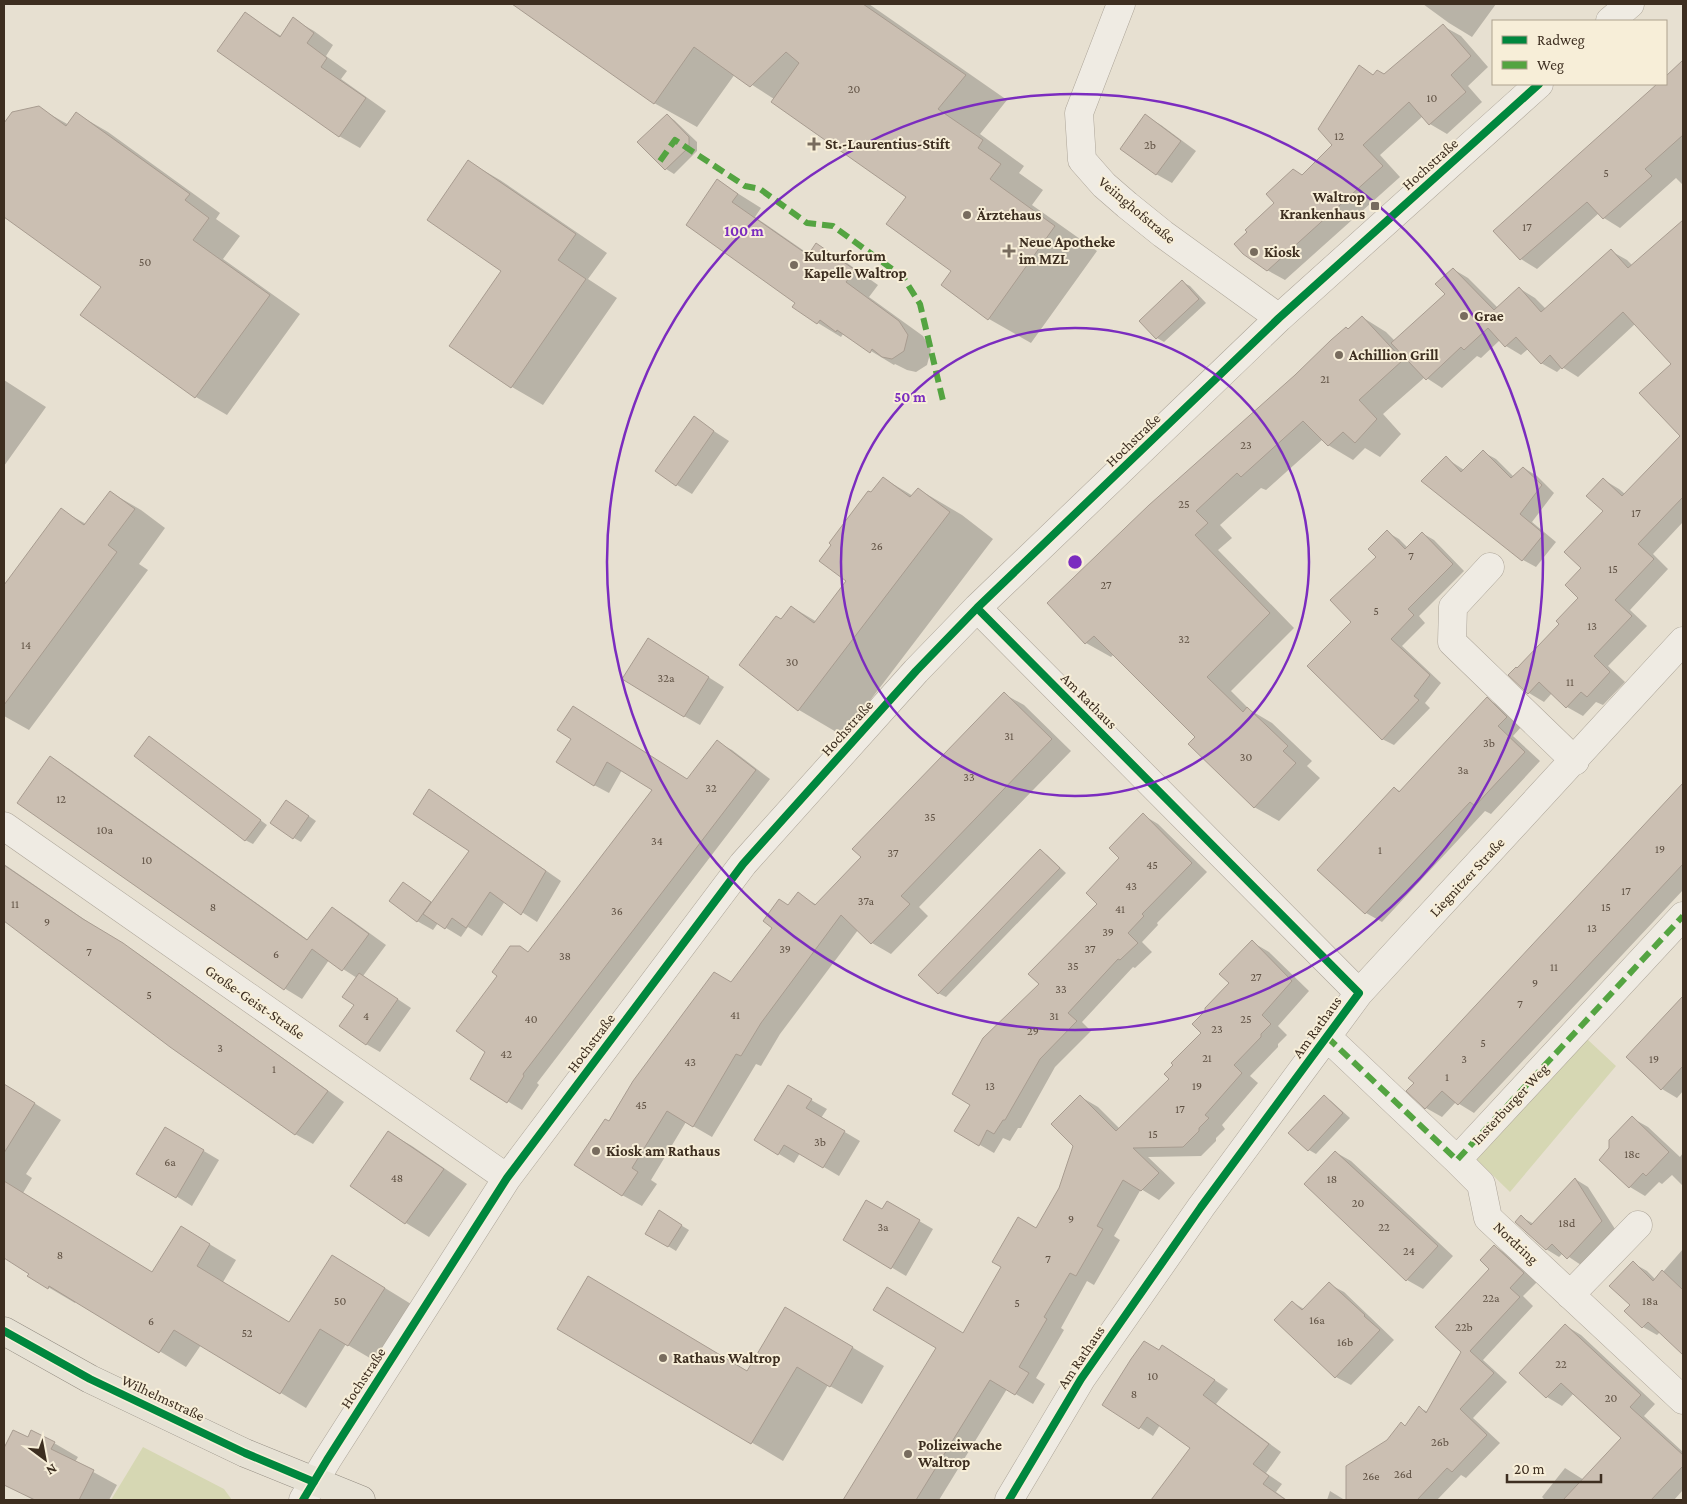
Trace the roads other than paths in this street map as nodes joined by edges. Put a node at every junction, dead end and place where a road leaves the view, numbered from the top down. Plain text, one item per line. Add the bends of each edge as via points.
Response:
1 (1121, 4) edge
2 (1630, 4) edge
3 (1611, 20) edge
4 (1538, 85) edge
5 (1279, 318) junction
6 (1490, 566) dead end
7 (978, 608) junction
8 (1683, 641) edge
9 (1575, 761) junction
10 (4, 826) edge
11 (1683, 916) edge
12 (1359, 993) junction
13 (1327, 1037) junction
14 (1458, 1160) junction
15 (507, 1178) junction
16 (1638, 1225) dead end
17 (1570, 1295) junction
18 (4, 1331) edge
19 (1683, 1400) edge
20 (308, 1491) edge
21 (361, 1500) edge
22 (1009, 1500) edge

1 - 5 street, Veiinghofstraße via 1079,113 1082,160 1104,185 1142,217
2 - 3 street
4 - 5 street, Hochstraße
5 - 7 street, Hochstraße
6 - 9 street via 1453,607 1452,642
7 - 12 street, Am Rathaus
7 - 15 street, Hochstraße via 916,671 742,864
8 - 9 street, Liegnitzer Straße
9 - 12 street, Liegnitzer Straße
10 - 15 street, Große-Geist-Straße
11 - 14 street, Insterburger Weg
12 - 13 street, Am Rathaus
13 - 14 street
13 - 22 street, Am Rathaus via 1201,1208 1082,1379
14 - 17 street, Nordring via 1481,1184 1488,1218
15 - 20 street, Hochstraße
16 - 17 street
17 - 19 street, Nordring
18 - 20 main road, Wilhelmstraße via 90,1380 245,1453
20 - 21 main road, Wilhelmstraße

